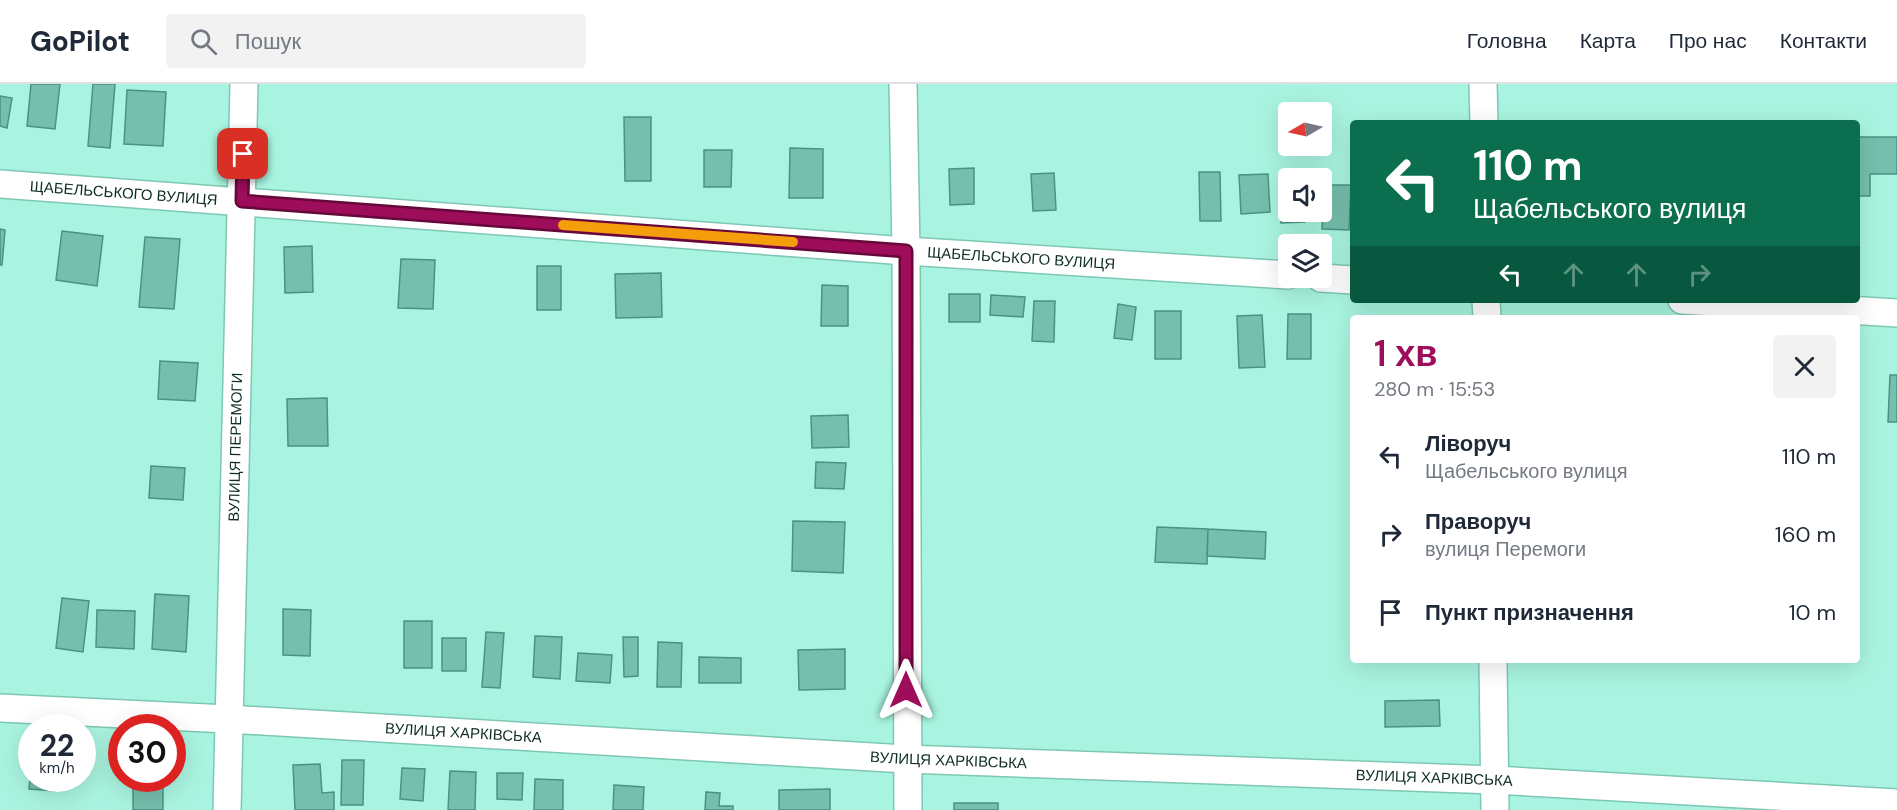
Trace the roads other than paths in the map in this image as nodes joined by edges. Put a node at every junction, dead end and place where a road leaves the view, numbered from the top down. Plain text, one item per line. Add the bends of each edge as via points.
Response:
1 (244, 84) edge
2 (903, 84) edge
3 (1483, 84) edge
4 (1484, 120) edge
5 (0, 184) edge
6 (242, 201) junction
7 (906, 251) junction
8 (1278, 274) edge
9 (1332, 279) edge
10 (1350, 280) edge
11 (1732, 303) edge
12 (1897, 313) edge
13 (1493, 663) edge
14 (0, 708) edge
15 (228, 719) junction
16 (906, 759) junction
17 (1495, 780) junction
18 (1897, 803) edge
19 (228, 810) edge
20 (908, 810) edge
21 (1495, 810) edge

1 - 6 street, ВУЛИЦЯ ПЕРЕМОГИ
2 - 7 street
3 - 4 street
5 - 6 street, ЩАБЕЛЬСЬКОГО ВУЛИЦЯ
6 - 7 street, ЩАБЕЛЬСЬКОГО ВУЛИЦЯ
6 - 15 street, ВУЛИЦЯ ПЕРЕМОГИ
7 - 8 street, ЩАБЕЛЬСЬКОГО ВУЛИЦЯ
7 - 16 street
9 - 10 street
11 - 12 street
13 - 17 street
14 - 15 street, ВУЛИЦЯ ХАРКІВСЬКА
15 - 16 street, ВУЛИЦЯ ХАРКІВСЬКА
15 - 19 street, ВУЛИЦЯ ПЕРЕМОГИ
16 - 17 street, ВУЛИЦЯ ХАРКІВСЬКА
16 - 20 street
17 - 18 street, ВУЛИЦЯ ХАРКІВСЬКА
17 - 21 street

